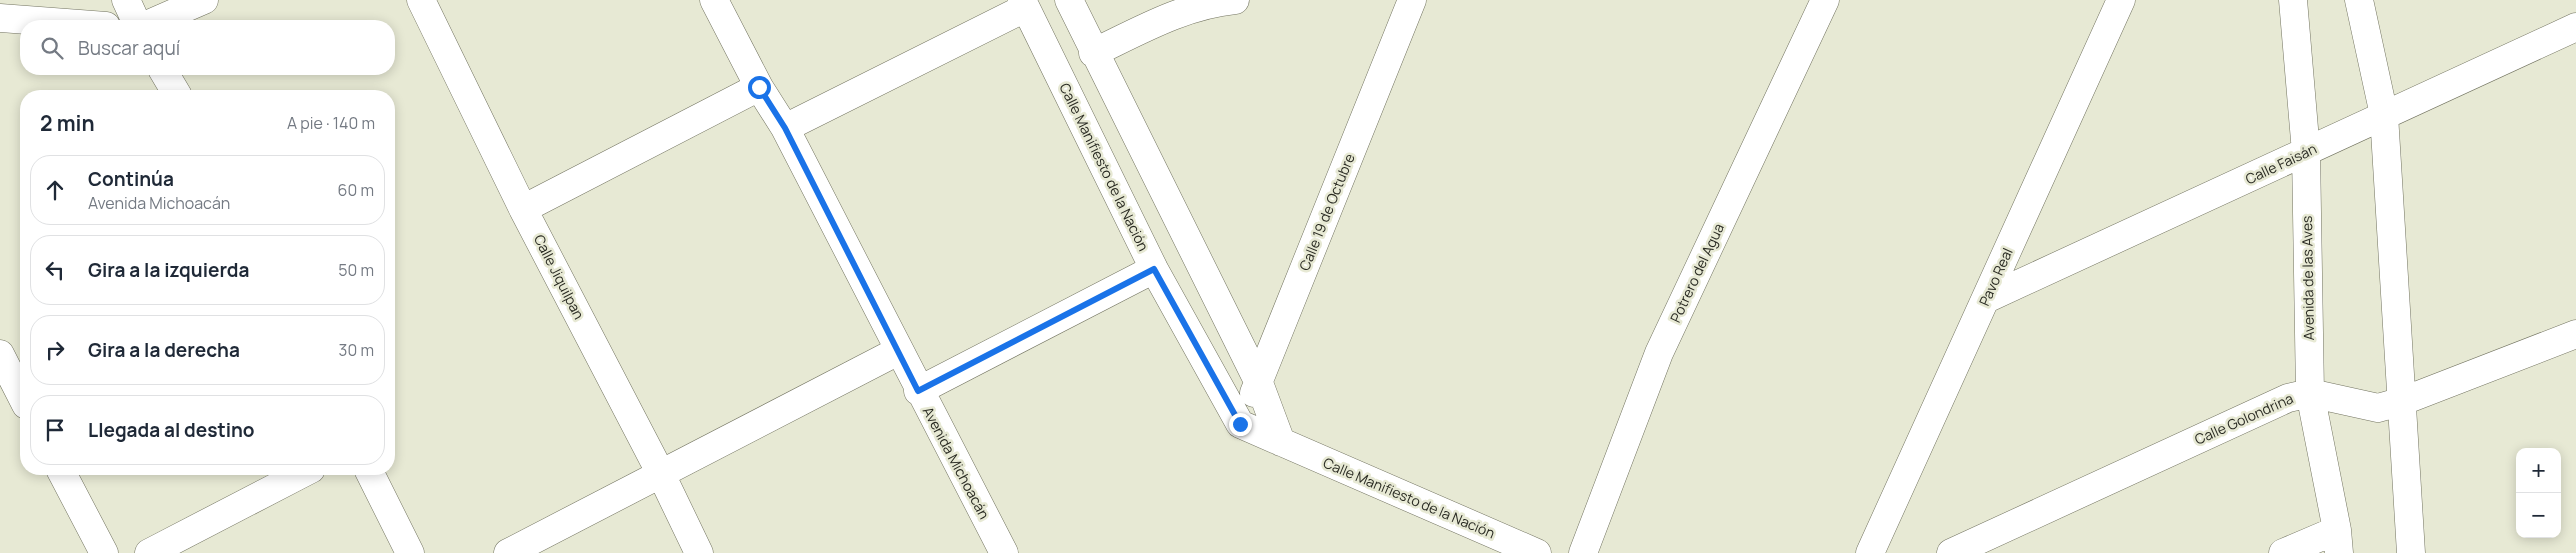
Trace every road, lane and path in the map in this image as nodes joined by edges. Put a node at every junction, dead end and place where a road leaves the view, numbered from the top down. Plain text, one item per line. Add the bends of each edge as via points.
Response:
1 (126, 0) edge
2 (204, 0) edge
3 (421, 0) edge
4 (714, 0) edge
5 (1069, 0) edge
6 (1235, 0) edge
7 (1412, 0) edge
8 (1825, 0) edge
9 (2121, 0) edge
10 (2293, 0) edge
11 (2360, 0) edge
12 (1024, 4) edge
13 (0, 18) edge
14 (26, 20) edge
15 (135, 20) edge
16 (158, 20) edge
17 (2576, 27) edge
18 (1093, 53) junction
19 (166, 75) edge
20 (759, 87) junction
21 (174, 90) edge
22 (2384, 115) junction
23 (1126, 119) junction
24 (785, 128) junction
25 (1090, 136) junction
26 (2306, 152) junction
27 (523, 209) junction
28 (1154, 269) junction
29 (1986, 299) junction
30 (2576, 334) edge
31 (898, 351) junction
32 (0, 354) edge
33 (1258, 383) junction
34 (17, 390) edge
35 (918, 391) junction
36 (2310, 392) junction
37 (2403, 401) junction
38 (1240, 424) junction
39 (1281, 442) junction
40 (661, 474) junction
41 (63, 475) edge
42 (300, 475) edge
43 (371, 475) edge
44 (2338, 541) edge
45 (104, 553) edge
46 (150, 553) edge
47 (410, 553) edge
48 (508, 553) edge
49 (699, 553) edge
50 (1004, 553) edge
51 (1537, 553) edge
52 (1583, 553) edge
53 (1870, 553) edge
54 (1951, 553) edge
55 (2283, 553) edge
56 (2411, 553) edge

1 - 15 street
2 - 16 street
3 - 27 street, Calle Jiquilpan
4 - 20 street, Avenida Michoacán
5 - 18 street
6 - 18 street via 1185,10
7 - 33 street, Calle 19 de Octubre
8 - 52 street, Potrero del Agua via 1659,353
9 - 29 street, Pavo Real
10 - 26 street, Avenida de las Aves
11 - 22 street
12 - 24 street
12 - 25 street, Calle Manifiesto de la Nación
13 - 14 street
17 - 22 street, Calle Faisán
18 - 23 street
19 - 21 street
20 - 24 street, Avenida Michoacán
20 - 27 street
22 - 26 street, Calle Faisán
22 - 37 street
23 - 25 street
23 - 33 street
24 - 31 street, Avenida Michoacán
25 - 28 street, Calle Manifiesto de la Nación
26 - 29 street, Calle Faisán
26 - 36 street, Avenida de las Aves
27 - 40 street, Calle Jiquilpan
28 - 35 street
28 - 38 street, Calle Manifiesto de la Nación
29 - 53 street, Pavo Real
30 - 37 street, Calle Golondrina
31 - 35 street, Avenida Michoacán
31 - 40 street
32 - 34 street
33 - 38 street, Calle 19 de Octubre
33 - 39 street
35 - 50 street, Avenida Michoacán
36 - 37 street, Calle Golondrina via 2378,408
36 - 44 street, Avenida de las Aves
36 - 54 street, Calle Golondrina via 2288,398
37 - 56 street
38 - 39 street, Calle Manifiesto de la Nación
39 - 51 street, Calle Manifiesto de la Nación
40 - 48 street
40 - 49 street, Calle Jiquilpan
41 - 45 street
42 - 46 street
43 - 47 street
44 - 55 street

